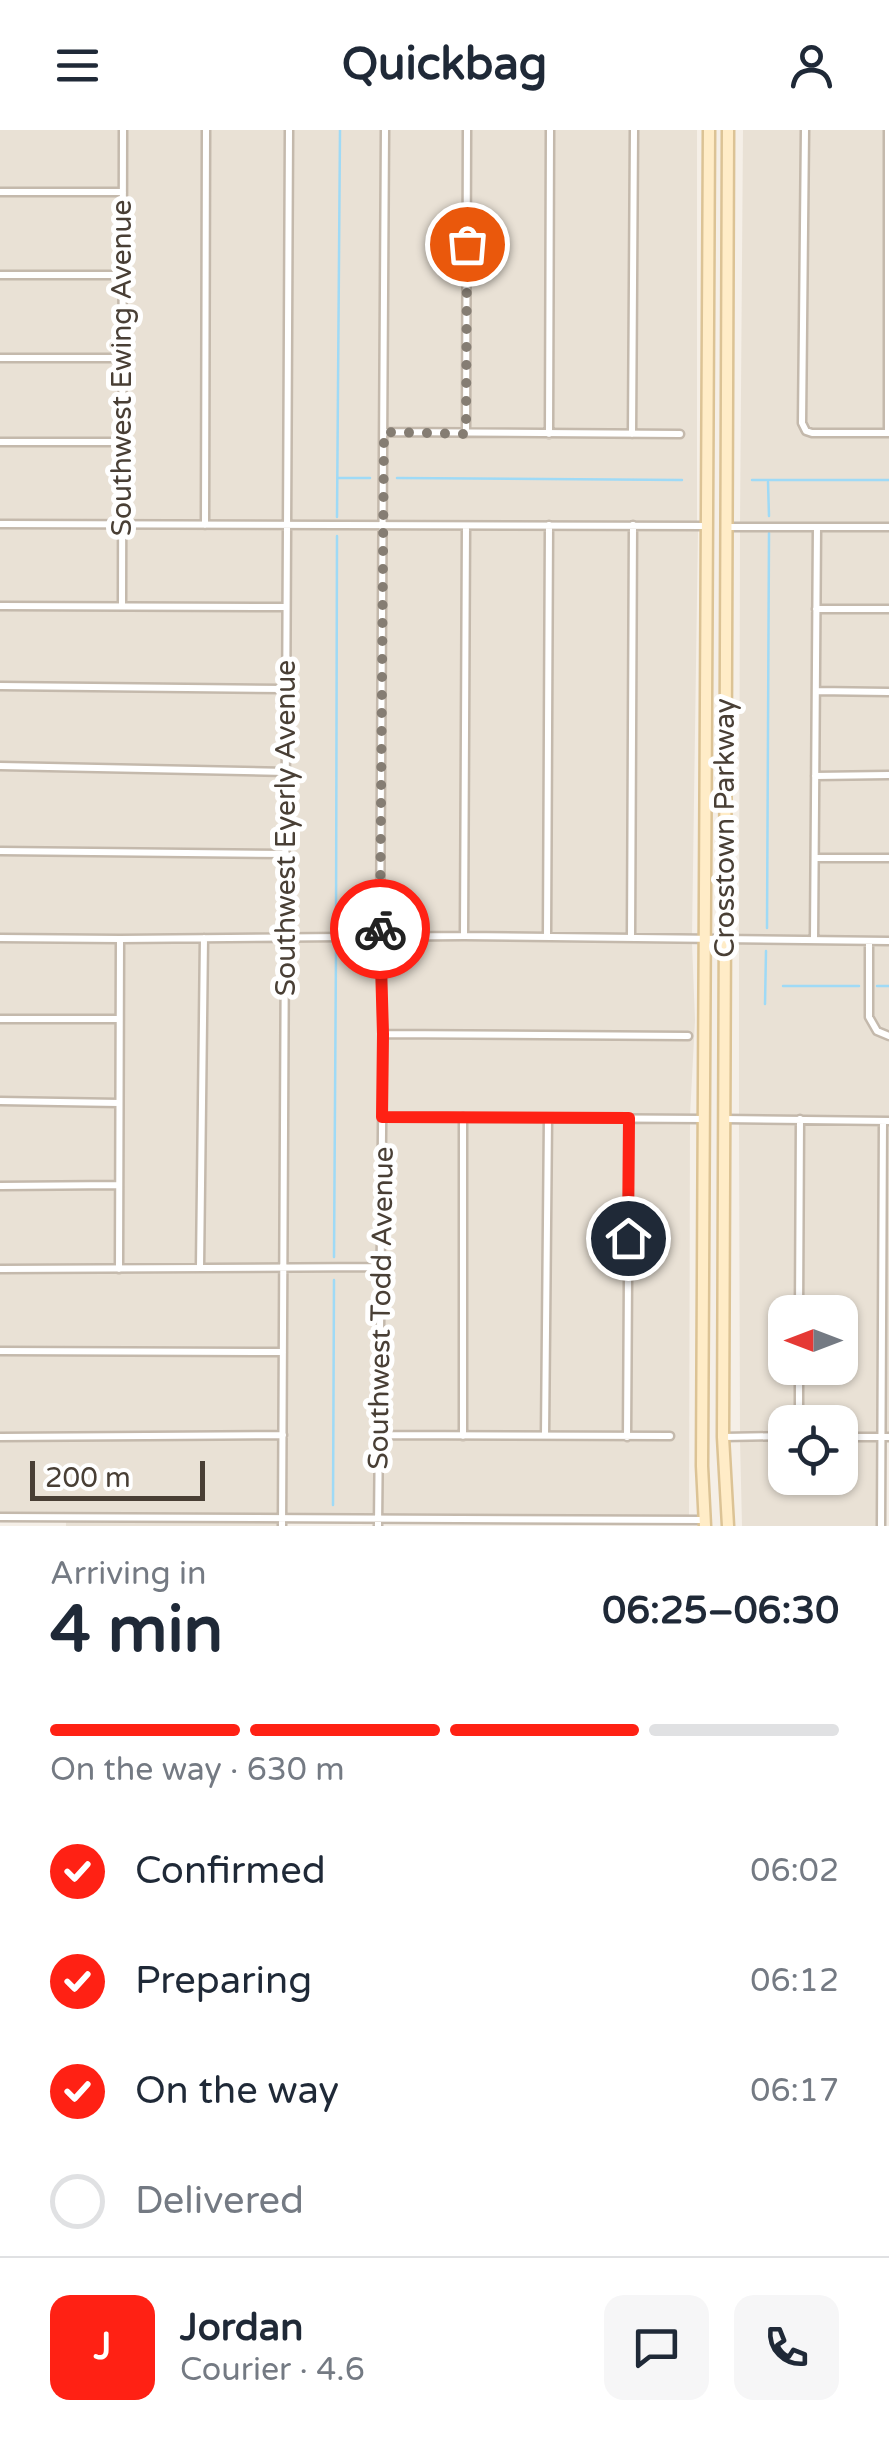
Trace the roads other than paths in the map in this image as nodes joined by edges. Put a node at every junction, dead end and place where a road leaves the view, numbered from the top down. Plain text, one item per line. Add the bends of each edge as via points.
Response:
1 (123, 130) edge
2 (206, 130) edge
3 (288, 130) edge
4 (385, 130) edge
5 (467, 130) edge
6 (550, 130) edge
7 (634, 130) edge
8 (709, 130) edge
9 (728, 130) edge
10 (805, 130) edge
11 (888, 130) edge
12 (0, 192) edge
13 (123, 192) junction
14 (0, 275) edge
15 (123, 276) junction
16 (0, 358) edge
17 (122, 358) junction
18 (384, 432) junction
19 (888, 433) edge
20 (466, 434) junction
21 (548, 434) junction
22 (632, 434) junction
23 (680, 434) dead end
24 (0, 442) edge
25 (122, 442) junction
26 (0, 524) edge
27 (122, 524) junction
28 (205, 524) junction
29 (286, 524) junction
30 (382, 525) junction
31 (466, 526) junction
32 (549, 526) junction
33 (633, 526) junction
34 (708, 526) junction
35 (726, 527) junction
36 (817, 527) junction
37 (889, 527) edge
38 (0, 606) edge
39 (122, 606) junction
40 (286, 607) junction
41 (816, 609) junction
42 (889, 609) edge
43 (0, 686) edge
44 (286, 689) junction
45 (816, 691) junction
46 (889, 692) edge
47 (0, 766) edge
48 (287, 772) junction
49 (815, 776) junction
50 (889, 776) edge
51 (0, 851) edge
52 (286, 854) junction
53 (814, 858) junction
54 (889, 858) edge
55 (380, 936) junction
56 (464, 936) junction
57 (547, 936) junction
58 (286, 937) junction
59 (0, 938) edge
60 (204, 938) junction
61 (630, 938) junction
62 (120, 939) junction
63 (706, 940) junction
64 (724, 940) junction
65 (814, 940) junction
66 (869, 941) junction
67 (889, 941) edge
68 (0, 1019) edge
69 (118, 1019) junction
70 (383, 1034) junction
71 (688, 1036) dead end
72 (889, 1036) edge
73 (0, 1101) edge
74 (120, 1102) junction
75 (382, 1117) junction
76 (464, 1118) junction
77 (548, 1118) junction
78 (629, 1118) junction
79 (704, 1119) junction
80 (724, 1119) junction
81 (800, 1119) junction
82 (886, 1121) edge
83 (0, 1186) edge
84 (119, 1186) junction
85 (380, 1267) junction
86 (200, 1268) junction
87 (284, 1268) junction
88 (0, 1269) edge
89 (118, 1269) junction
90 (799, 1295) edge
91 (0, 1352) edge
92 (282, 1352) junction
93 (282, 1435) junction
94 (380, 1435) junction
95 (545, 1435) junction
96 (463, 1436) junction
97 (670, 1436) dead end
98 (768, 1436) edge
99 (0, 1437) edge
100 (628, 1437) junction
101 (723, 1437) junction
102 (858, 1437) edge
103 (885, 1437) edge
104 (0, 1517) edge
105 (63, 1522) edge
106 (282, 1522) edge
107 (378, 1522) edge
108 (461, 1522) edge
109 (544, 1523) edge
110 (627, 1523) edge
111 (705, 1523) edge
112 (728, 1526) edge
113 (881, 1526) edge

1 - 13 street, Southwest Ewing Avenue
2 - 28 street
3 - 29 street, Southwest Eyerly Avenue
4 - 18 street, Southwest Todd Avenue
5 - 20 street
6 - 21 street
7 - 22 street
8 - 34 main road, Crosstown Parkway
9 - 35 main road, Crosstown Parkway
10 - 19 street via 802,422 812,433
11 - 19 street
12 - 13 street
13 - 15 street, Southwest Ewing Avenue
14 - 15 street
15 - 17 street, Southwest Ewing Avenue
16 - 17 street
17 - 25 street, Southwest Ewing Avenue
18 - 20 street
18 - 30 street, Southwest Todd Avenue
20 - 21 street
21 - 22 street
22 - 23 street
24 - 25 street
25 - 27 street, Southwest Ewing Avenue
26 - 27 street
27 - 28 street
27 - 39 street, Southwest Ewing Avenue
28 - 29 street
29 - 30 street
29 - 40 street, Southwest Eyerly Avenue
30 - 31 street
30 - 55 street, Southwest Todd Avenue
31 - 32 street
31 - 56 street
32 - 33 street
32 - 57 street
33 - 34 street
33 - 61 street
34 - 63 main road, Crosstown Parkway
35 - 36 street
35 - 64 main road, Crosstown Parkway
36 - 37 street
36 - 41 street
38 - 39 street
39 - 40 street
40 - 44 street, Southwest Eyerly Avenue
41 - 42 street
41 - 45 street
43 - 44 street
44 - 48 street, Southwest Eyerly Avenue
45 - 46 street
45 - 49 street
47 - 48 street
48 - 52 street, Southwest Eyerly Avenue
49 - 50 street
49 - 53 street
51 - 52 street
52 - 58 street, Southwest Eyerly Avenue
53 - 54 street
53 - 65 street
55 - 56 street
55 - 58 street
55 - 70 street, Southwest Todd Avenue
56 - 57 street
57 - 61 street
58 - 60 street
58 - 87 street, Southwest Eyerly Avenue
59 - 62 street
60 - 62 street
60 - 86 street
61 - 63 street
62 - 69 street
63 - 64 street
63 - 79 main road, Crosstown Parkway
64 - 65 street
64 - 80 main road, Crosstown Parkway
65 - 66 street
66 - 67 street
66 - 72 street via 869,1017
68 - 69 street
69 - 74 street
70 - 71 street
70 - 75 street, Southwest Todd Avenue
73 - 74 street
74 - 84 street
75 - 76 street
75 - 85 street, Southwest Todd Avenue
76 - 77 street
76 - 96 street
77 - 78 street
77 - 95 street
78 - 79 street
78 - 100 street
79 - 111 main road, Crosstown Parkway
80 - 81 street
80 - 101 main road, Crosstown Parkway
81 - 82 street
81 - 90 street
82 - 103 street
83 - 84 street
84 - 89 street
85 - 87 street
85 - 94 street, Southwest Todd Avenue
86 - 87 street
86 - 89 street
87 - 92 street, Southwest Eyerly Avenue
88 - 89 street
91 - 92 street
92 - 93 street, Southwest Eyerly Avenue
93 - 99 street
93 - 106 street, Southwest Eyerly Avenue
94 - 96 street
94 - 107 street, Southwest Todd Avenue
95 - 96 street
95 - 100 street
97 - 100 street
98 - 101 street
101 - 112 main road, Crosstown Parkway
102 - 103 street
103 - 113 street
104 - 105 street
105 - 106 street
106 - 107 street
107 - 108 street
108 - 109 street
109 - 110 street
110 - 111 street

